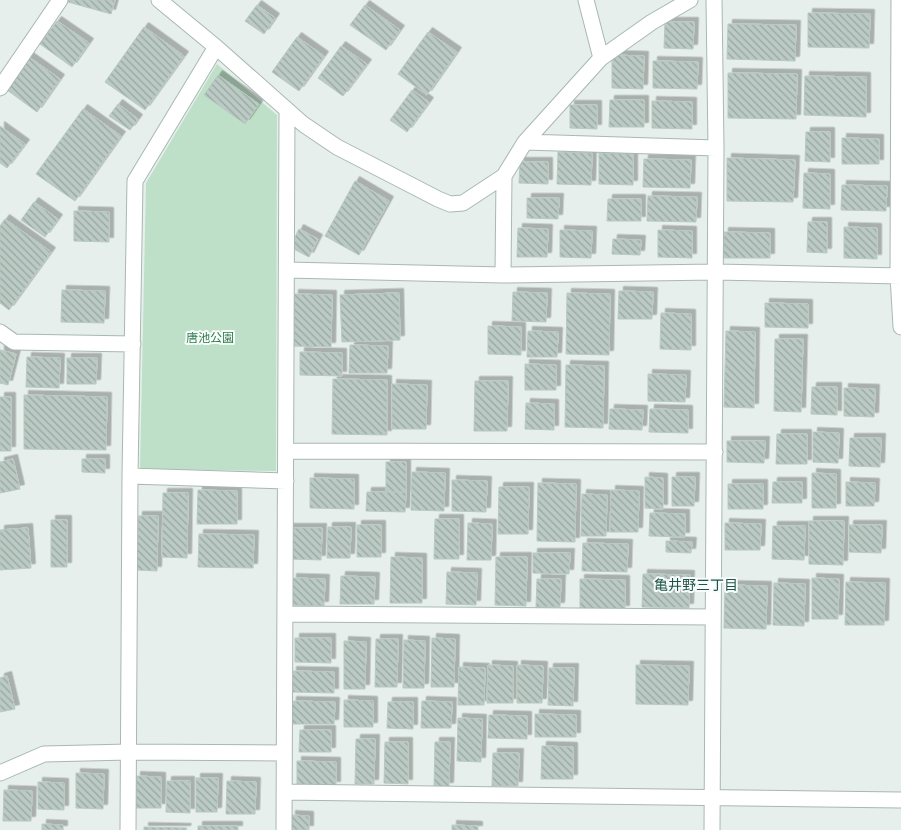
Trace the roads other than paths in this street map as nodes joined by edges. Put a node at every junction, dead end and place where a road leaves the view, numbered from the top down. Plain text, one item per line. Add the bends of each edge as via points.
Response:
1 (60, 0) edge
2 (159, 0) edge
3 (586, 0) edge
4 (690, 0) edge
5 (714, 0) edge
6 (899, 0) edge
7 (216, 47) junction
8 (601, 58) junction
9 (0, 88) edge
10 (288, 111) junction
11 (525, 142) junction
12 (716, 148) junction
13 (504, 176) junction
14 (287, 270) junction
15 (716, 272) junction
16 (503, 275) junction
17 (899, 276) edge
18 (901, 327) edge
19 (0, 332) edge
20 (132, 344) junction
21 (286, 451) junction
22 (715, 452) junction
23 (130, 476) junction
24 (286, 481) junction
25 (285, 614) junction
26 (713, 618) junction
27 (128, 752) junction
28 (284, 753) junction
29 (0, 773) edge
30 (284, 792) junction
31 (712, 798) junction
32 (901, 800) edge
33 (128, 830) edge
34 (284, 830) edge
35 (712, 830) edge

1 - 9 street
2 - 7 street
3 - 8 street
4 - 8 street
5 - 12 street
6 - 17 street
7 - 10 street
7 - 20 street via 135,180
8 - 11 street
10 - 13 street via 337,146 450,204 463,203
10 - 14 street
11 - 12 street
11 - 13 street
12 - 15 street
13 - 16 street
14 - 16 street
14 - 21 street
15 - 16 street
15 - 17 street
15 - 22 street
17 - 18 street
19 - 20 street via 14,342
20 - 23 street
21 - 22 street
21 - 24 street
22 - 26 street
23 - 24 street
23 - 27 street
24 - 25 street
25 - 26 street
25 - 28 street
26 - 31 street
27 - 28 street
27 - 29 street via 44,754
27 - 33 street
28 - 30 street
30 - 31 street
30 - 34 street
31 - 32 street
31 - 35 street

